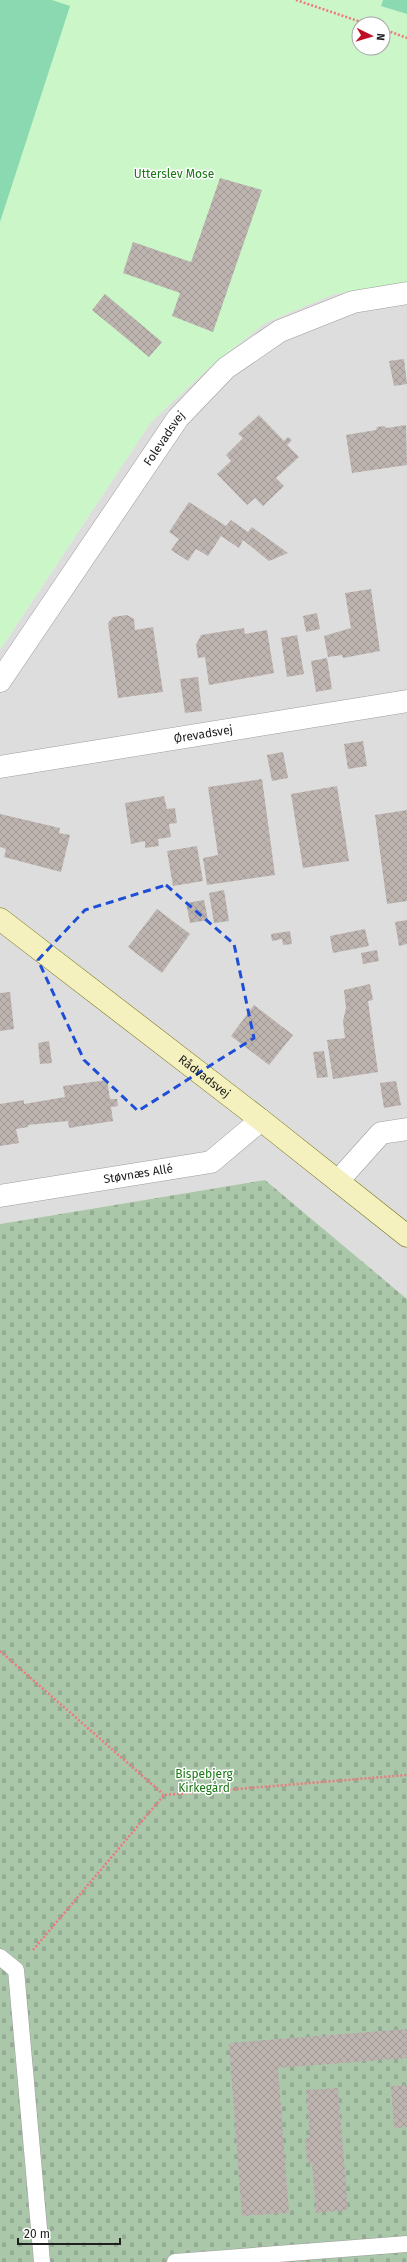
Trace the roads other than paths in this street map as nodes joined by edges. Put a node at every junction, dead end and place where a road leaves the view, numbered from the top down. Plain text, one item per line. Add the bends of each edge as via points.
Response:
1 (407, 293) edge
2 (0, 681) edge
3 (407, 701) edge
4 (0, 767) edge
5 (0, 919) edge
6 (261, 1120) junction
7 (407, 1129) edge
8 (338, 1181) junction
9 (0, 1196) edge
10 (407, 1236) edge
11 (0, 1957) edge
12 (407, 2244) edge
13 (299, 2257) edge
14 (42, 2262) edge
15 (175, 2262) edge

1 - 2 street, Folevadsvej via 353,302 280,331 226,368 178,418
3 - 4 street, Ørevadsvej
5 - 6 street, Rådvadsvej
6 - 8 street, Rådvadsvej
6 - 9 street, Støvnæs Allé via 211,1162
7 - 8 street via 381,1133
8 - 10 street, Rådvadsvej
11 - 14 lane via 16,1970
12 - 13 lane
13 - 15 lane

